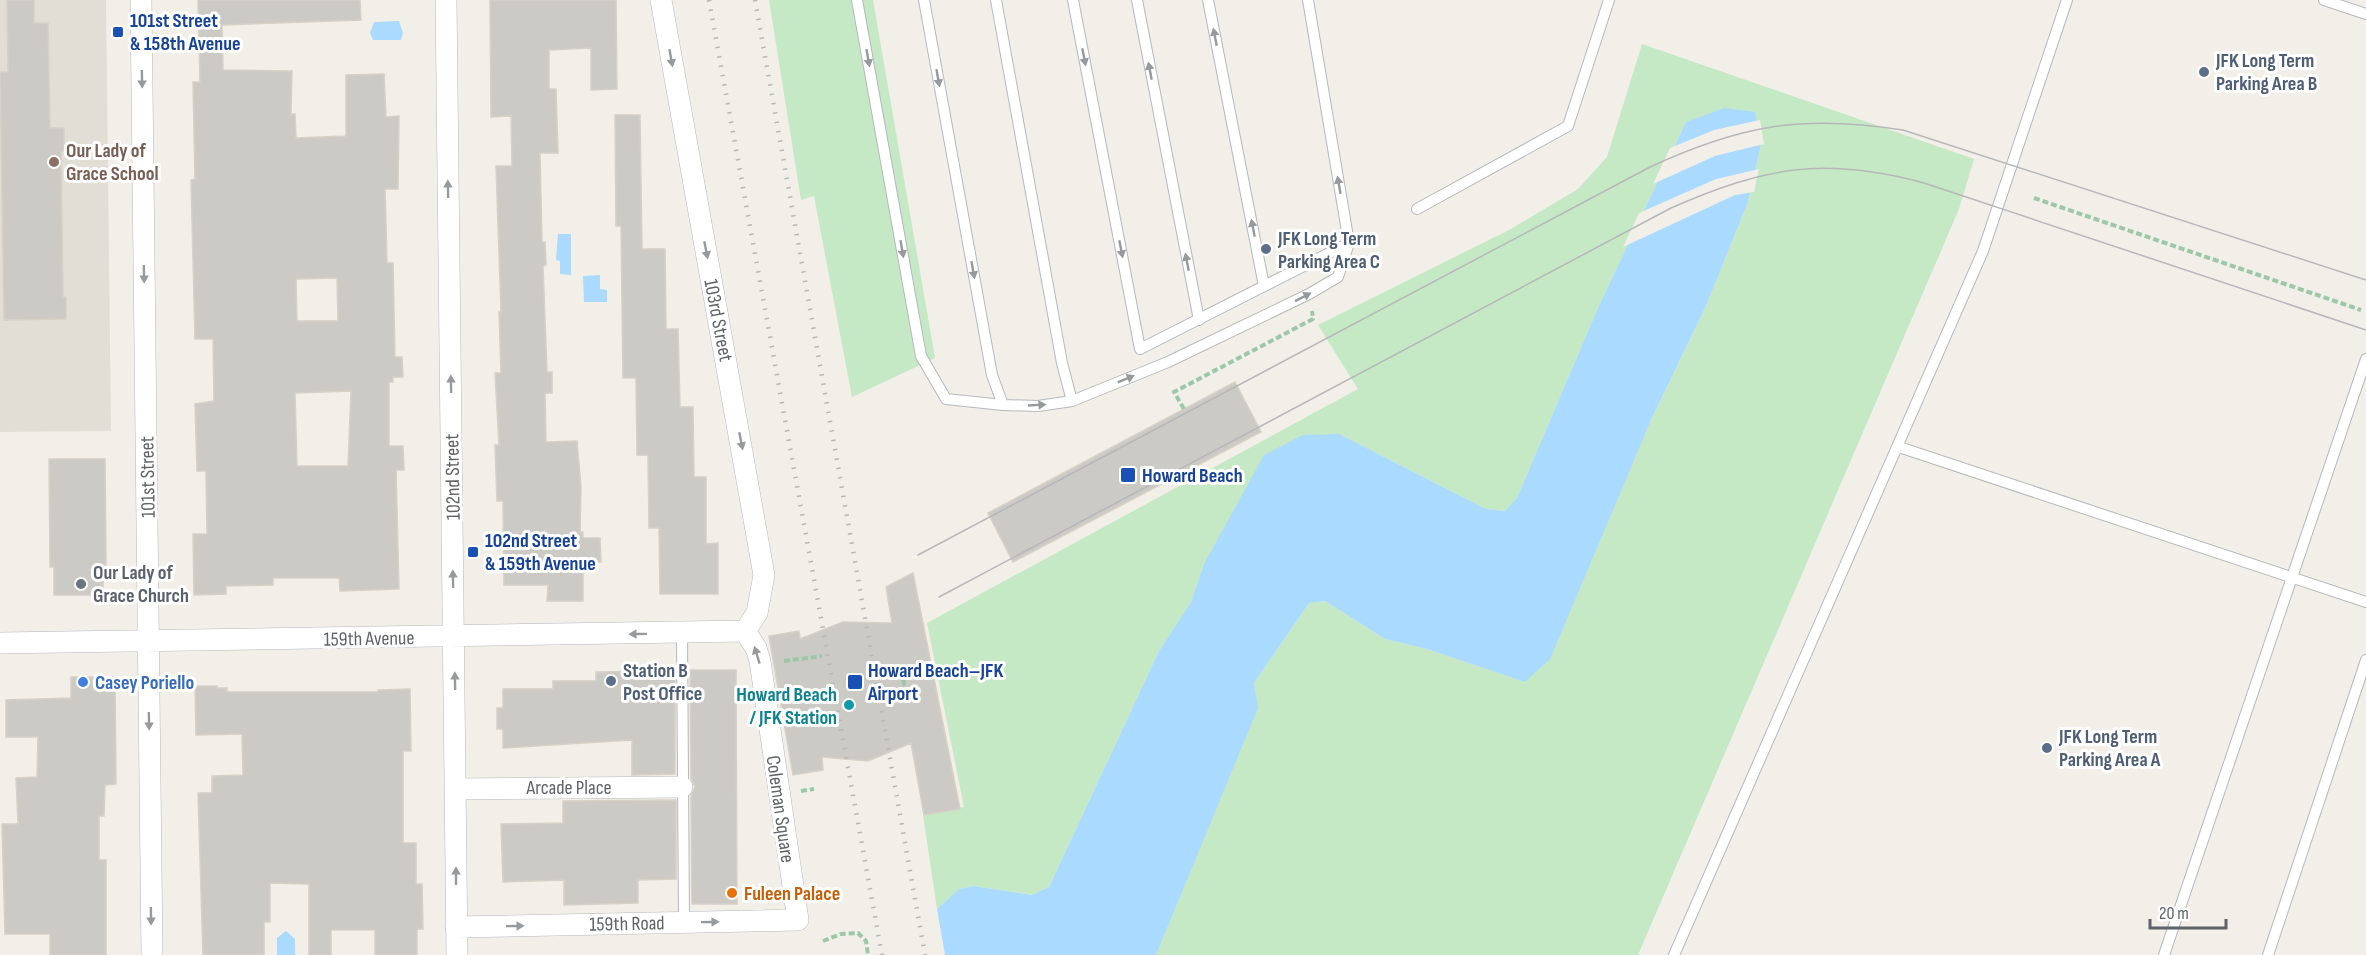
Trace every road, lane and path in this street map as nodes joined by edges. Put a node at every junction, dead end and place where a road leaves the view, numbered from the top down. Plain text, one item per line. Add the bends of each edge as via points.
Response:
1 (141, 0) edge
2 (446, 0) edge
3 (661, 0) edge
4 (857, 0) edge
5 (924, 0) edge
6 (996, 0) edge
7 (1073, 0) edge
8 (1137, 0) edge
9 (1208, 0) edge
10 (1308, 0) edge
11 (1609, 0) edge
12 (2067, 0) edge
13 (2324, 0) edge
14 (2366, 14) edge
15 (2034, 198) dead end
16 (1417, 209) dead end
17 (1349, 243) junction
18 (1264, 286) junction
19 (1309, 294) junction
20 (2361, 310) dead end
21 (1198, 320) junction
22 (2366, 359) edge
23 (1072, 401) junction
24 (1003, 405) junction
25 (1184, 409) dead end
26 (1899, 447) junction
27 (2292, 578) junction
28 (2366, 602) edge
29 (742, 632) junction
30 (682, 633) junction
31 (454, 637) junction
32 (149, 641) junction
33 (0, 642) edge
34 (822, 656) dead end
35 (2366, 660) edge
36 (780, 661) dead end
37 (903, 673) dead end
38 (884, 677) dead end
39 (682, 787) junction
40 (456, 789) junction
41 (814, 789) dead end
42 (797, 791) dead end
43 (798, 920) joint
44 (684, 922) junction
45 (456, 927) junction
46 (823, 942) dead end
47 (152, 955) edge
48 (457, 955) edge
49 (868, 955) edge
50 (1674, 955) edge
51 (2164, 955) edge
52 (2268, 955) edge

1 -> 32 street, 101st Street
31 -> 2 street, 102nd Street
3 -> 29 street, 103rd Street via 764,575 761,599
4 -> 24 lane via 921,356 946,399
5 -> 24 lane via 992,375
6 - 23 lane
7 -> 21 lane via 1140,349
21 -> 8 lane
18 -> 9 lane
17 -> 10 lane
11 - 16 lane via 1568,126
12 - 26 lane via 1983,251
13 - 14 lane
15 - 20 path
17 - 18 lane
17 - 19 lane via 1338,277
18 - 21 lane
23 -> 19 lane via 1168,362
19 - 25 path via 1313,319 1174,392
22 - 27 lane
24 -> 23 lane via 1038,406
26 - 27 lane
26 - 50 lane
27 - 28 lane
27 - 51 lane
29 - 30 street, 159th Avenue
43 -> 29 street, Coleman Square via 760,661 756,648
30 -> 31 street, 159th Avenue
30 - 39 lane
31 - 32 street, 159th Avenue
40 -> 31 street, 102nd Street
32 - 33 street, 159th Avenue
32 -> 47 street, 101st Street
34 - 36 path
35 - 52 lane
37 - 38 path via 904,684 901,674
39 - 40 street, Arcade Place
39 - 44 lane
45 -> 40 street, 102nd Street
41 - 42 path
44 -> 43 street, 159th Road
45 -> 44 street, 159th Road
45 - 48 street, 102nd Street
46 - 49 path via 841,934 858,933 866,941

